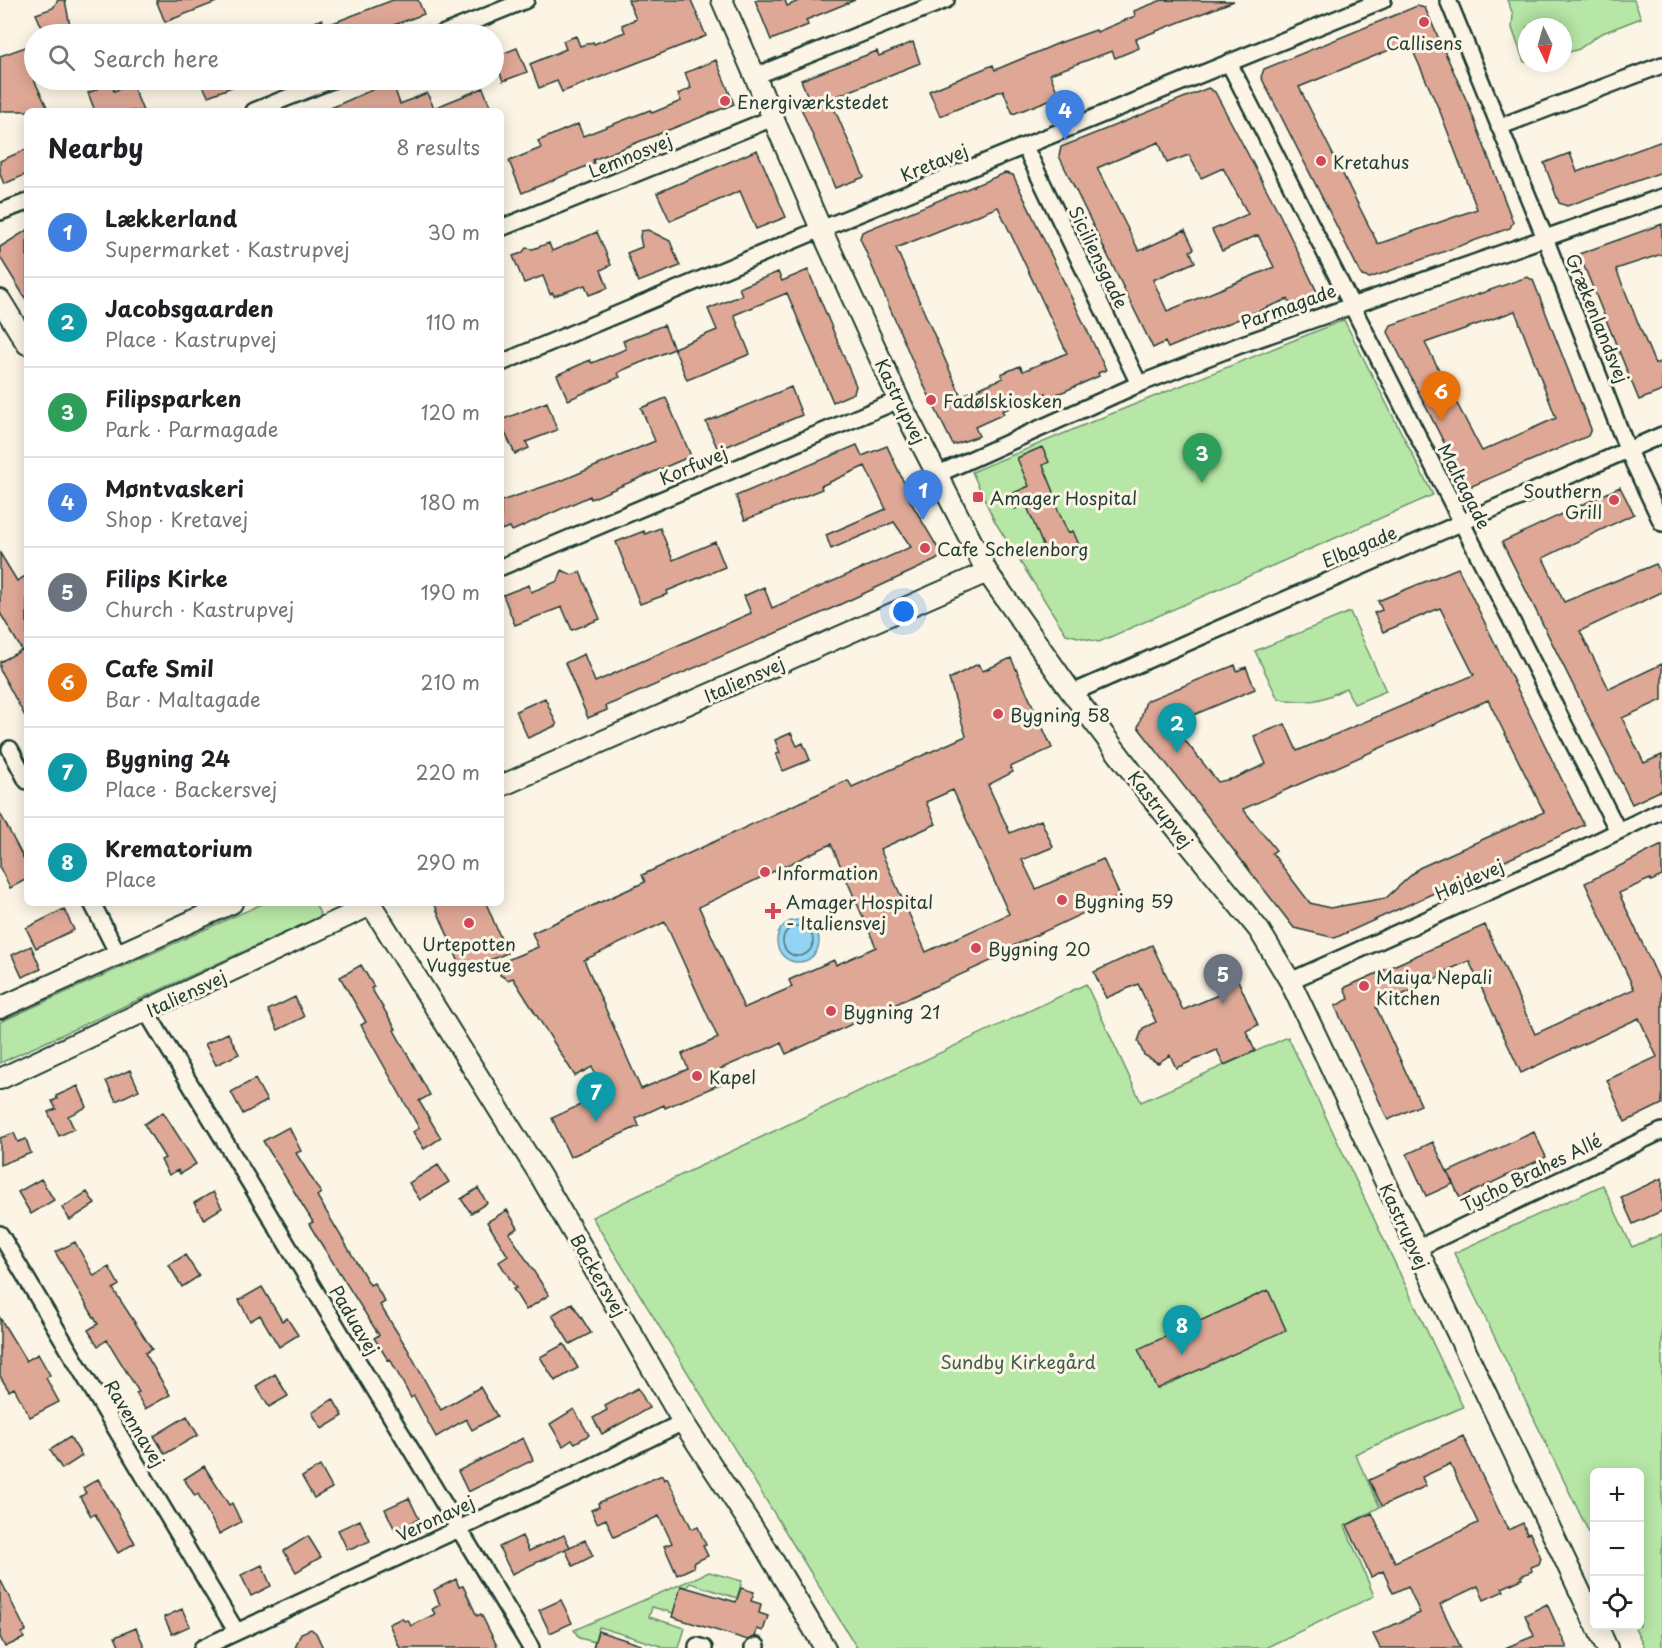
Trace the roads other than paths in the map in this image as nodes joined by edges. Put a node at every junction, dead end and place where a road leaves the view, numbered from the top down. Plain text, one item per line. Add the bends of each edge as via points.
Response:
1 (526, 0) edge
2 (722, 0) edge
3 (946, 0) edge
4 (1383, 0) edge
5 (1448, 0) edge
6 (467, 24) edge
7 (1229, 63) junction
8 (1662, 65) edge
9 (754, 76) junction
10 (307, 90) edge
11 (262, 108) edge
12 (773, 118) junction
13 (1499, 127) junction
14 (1025, 147) junction
15 (1662, 197) edge
16 (24, 203) edge
17 (0, 212) edge
18 (504, 227) edge
19 (821, 229) junction
20 (1545, 238) junction
21 (0, 300) edge
22 (1352, 304) junction
23 (24, 339) edge
24 (504, 362) edge
25 (1139, 384) junction
26 (899, 400) junction
27 (1662, 435) edge
28 (1628, 451) junction
29 (936, 475) junction
30 (1462, 523) junction
31 (1662, 523) edge
32 (504, 566) edge
33 (987, 572) junction
34 (1072, 693) junction
35 (10, 749) dead end
36 (24, 775) edge
37 (504, 785) edge
38 (1662, 810) edge
39 (1618, 831) junction
40 (94, 906) edge
41 (225, 906) edge
42 (366, 906) edge
43 (371, 906) edge
44 (118, 954) junction
45 (1290, 981) junction
46 (0, 1008) edge
47 (146, 1011) junction
48 (0, 1079) edge
49 (1662, 1131) edge
50 (0, 1234) edge
51 (1416, 1249) junction
52 (683, 1422) junction
53 (458, 1529) junction
54 (1590, 1613) edge
55 (1598, 1630) edge
56 (236, 1631) junction
57 (202, 1648) edge
58 (531, 1648) edge
59 (697, 1648) edge
60 (704, 1648) edge
61 (825, 1648) edge
62 (1608, 1648) edge

1 - 6 street
2 - 9 street, Kastrupvej
3 - 9 street
4 - 7 street, Kretavej
5 - 13 street, Grækenlandsvej
7 - 14 street, Kretavej
7 - 22 street, Maltagade
8 - 13 street
9 - 12 street, Kastrupvej
10 - 11 street
12 - 18 street, Lemnosvej
12 - 19 street, Kastrupvej
13 - 20 street, Grækenlandsvej
14 - 19 street, Kretavej
14 - 25 street, Siciliensgade
15 - 20 street, Parmagade
16 - 17 street
19 - 24 street, Kretavej
19 - 26 street, Kastrupvej
20 - 22 street, Parmagade
20 - 28 street, Grækenlandsvej
21 - 23 street
22 - 25 street, Parmagade
22 - 30 street, Maltagade
25 - 29 street, Parmagade
26 - 29 street, Kastrupvej
26 - 32 street, Korfuvej
27 - 28 street, Elbagade
28 - 30 street, Elbagade
28 - 31 street, Grækenlandsvej
29 - 33 street, Kastrupvej
30 - 34 street, Elbagade
30 - 39 street, Maltagade
33 - 34 street, Kastrupvej
33 - 37 street, Italiensvej
34 - 45 street, Kastrupvej via 1259,930
35 - 36 street
38 - 39 street, Højdevej
39 - 45 street, Højdevej
40 - 44 street
41 - 44 street
42 - 47 street, Italiensvej
43 - 52 street, Backersvej via 541,1177
44 - 46 street
45 - 51 street, Kastrupvej
47 - 48 street, Italiensvej
47 - 53 street, Paduavej
49 - 51 street, Tycho Brahes Allé
50 - 56 street, Ravennavej
51 - 54 street, Kastrupvej
52 - 53 street, Veronavej
52 - 61 street, Backersvej via 762,1542
53 - 56 street, Veronavej
53 - 58 street, Paduavej
55 - 62 street
56 - 57 street, Veronavej
59 - 60 street

